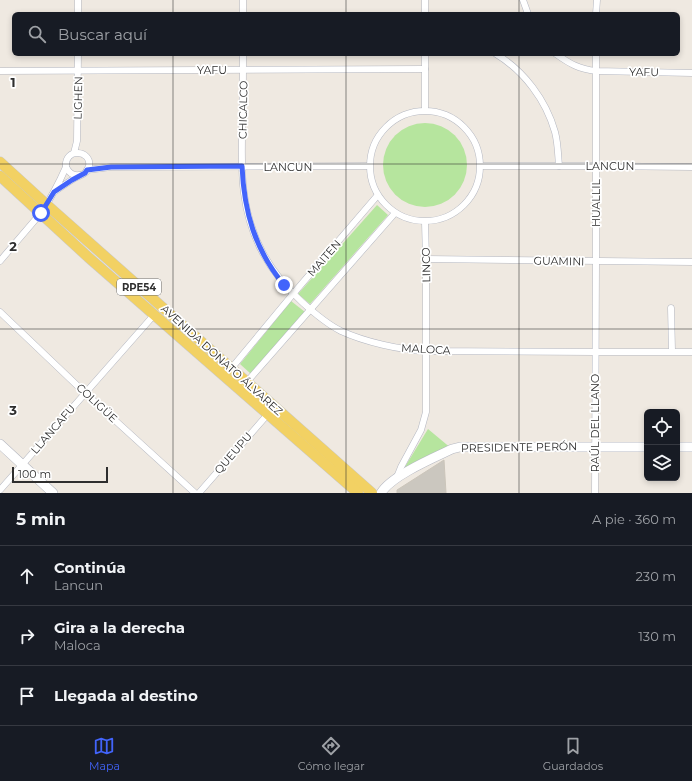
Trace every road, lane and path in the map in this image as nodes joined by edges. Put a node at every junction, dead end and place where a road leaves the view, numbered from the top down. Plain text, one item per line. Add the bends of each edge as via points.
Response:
1 (78, 0) edge
2 (243, 0) edge
3 (425, 0) edge
4 (524, 0) edge
5 (597, 0) edge
6 (78, 12) edge
7 (243, 12) edge
8 (425, 12) edge
9 (527, 12) edge
10 (596, 12) edge
11 (78, 56) edge
12 (243, 56) edge
13 (425, 56) edge
14 (500, 56) edge
15 (559, 56) edge
16 (596, 56) edge
17 (425, 69) junction
18 (243, 70) junction
19 (0, 71) edge
20 (78, 71) junction
21 (596, 71) junction
22 (692, 73) edge
23 (425, 110) junction
24 (77, 141) junction
25 (74, 153) junction
26 (86, 157) junction
27 (0, 162) edge
28 (242, 166) junction
29 (369, 166) junction
30 (481, 166) junction
31 (559, 166) junction
32 (596, 166) junction
33 (66, 167) junction
34 (111, 167) junction
35 (692, 167) edge
36 (87, 170) junction
37 (79, 175) junction
38 (0, 176) edge
39 (54, 192) junction
40 (377, 196) junction
41 (44, 209) junction
42 (395, 213) junction
43 (425, 222) junction
44 (426, 259) junction
45 (0, 261) edge
46 (596, 261) junction
47 (692, 262) edge
48 (293, 294) junction
49 (672, 308) dead end
50 (310, 310) junction
51 (0, 312) edge
52 (154, 314) junction
53 (426, 351) junction
54 (596, 352) junction
55 (672, 352) junction
56 (692, 352) edge
57 (228, 373) junction
58 (244, 386) junction
59 (85, 393) junction
60 (268, 414) junction
61 (0, 444) edge
62 (595, 446) junction
63 (644, 447) edge
64 (680, 447) edge
65 (692, 447) edge
66 (22, 464) junction
67 (397, 477) junction
68 (0, 490) edge
69 (53, 493) edge
70 (195, 493) edge
71 (199, 493) edge
72 (358, 493) edge
73 (372, 493) edge
74 (381, 493) edge
75 (595, 493) edge

1 - 6 street
2 - 7 street
3 - 8 street
4 - 9 street
5 - 10 street
11 - 20 street, LIGHEN
12 - 18 street, CHICALCO
13 - 17 street
14 - 31 street via 521,73 542,100 555,131
15 - 21 street, YAFU via 574,66
16 - 21 street, HUALLIL
17 - 18 street, YAFU
17 - 23 street
18 - 20 street, YAFU
18 - 28 street, CHICALCO
19 - 20 street, YAFU
20 - 24 street, LIGHEN
21 - 22 street, YAFU
21 - 32 street, HUALLIL
23 - 29 street via 402,116 385,128 373,146
23 - 30 street via 438,112 464,126 479,152
24 - 25 street, LIGHEN
24 - 26 street, LIGHEN
25 - 26 street, LANCUN via 81,153
25 - 33 street, LANCUN via 68,157
26 - 34 street, LANCUN via 99,165
26 - 36 street via 89,163
27 - 41 main road, AVENIDA DONATO ÁLVAREZ / RPE54
28 - 29 street, LANCUN
28 - 34 street, LANCUN
28 - 48 street, MALOCA via 244,194 255,237 277,276
29 - 40 street via 371,182
30 - 31 street, LANCUN
30 - 43 street via 475,191 459,210 448,217
31 - 32 street, LANCUN
32 - 35 street, LANCUN
32 - 46 street, HUALLIL
33 - 37 street via 73,175
33 - 39 street, LANCUN
34 - 36 street, LANCUN
36 - 37 street, LANCUN
37 - 39 street, LANCUN
38 - 41 main road, AVENIDA DONATO ÁLVAREZ / RPE54
39 - 41 street, LANCUN
40 - 42 street
40 - 48 street, MAITEN
41 - 45 street, LANCUN
41 - 52 main road, AVENIDA DONATO ÁLVAREZ / RPE54 via 88,257
41 - 57 main road, AVENIDA DONATO ÁLVAREZ / RPE54
42 - 43 street via 404,218
42 - 50 street
43 - 44 street, LINCO
44 - 46 street, GUAMINI
44 - 53 street, LINCO
46 - 47 street, GUAMINI
46 - 54 street, HUALLIL
48 - 50 street, MALOCA
48 - 57 street, MAITEN
49 - 55 street
50 - 53 street, MALOCA via 332,326 353,336 399,348
50 - 58 street
51 - 59 street, COLIGÜE
52 - 57 main road, AVENIDA DONATO ÁLVAREZ / RPE54
52 - 59 street, LLANCAFU
53 - 54 street, MALOCA
53 - 67 street, LINCO via 425,417
54 - 55 street, MALOCA
54 - 62 street, RAÚL DEL LLANO
55 - 56 street, MALOCA
57 - 58 main road, AVENIDA DONATO ÁLVAREZ / RPE54
58 - 60 main road, AVENIDA DONATO ÁLVAREZ / RPE54
58 - 73 main road, AVENIDA DONATO ÁLVAREZ / RPE54
59 - 66 street, LLANCAFU
59 - 70 street, COLIGÜE
60 - 71 street, QUEUPU
60 - 72 main road, AVENIDA DONATO ÁLVAREZ / RPE54
61 - 66 main road
62 - 63 main road, PRESIDENTE PERÓN
62 - 67 main road, PRESIDENTE PERÓN via 460,446
62 - 75 street, RAÚL DEL LLANO
64 - 65 main road
66 - 68 street, LLANCAFU
66 - 69 main road
67 - 74 main road, PRESIDENTE PERÓN

